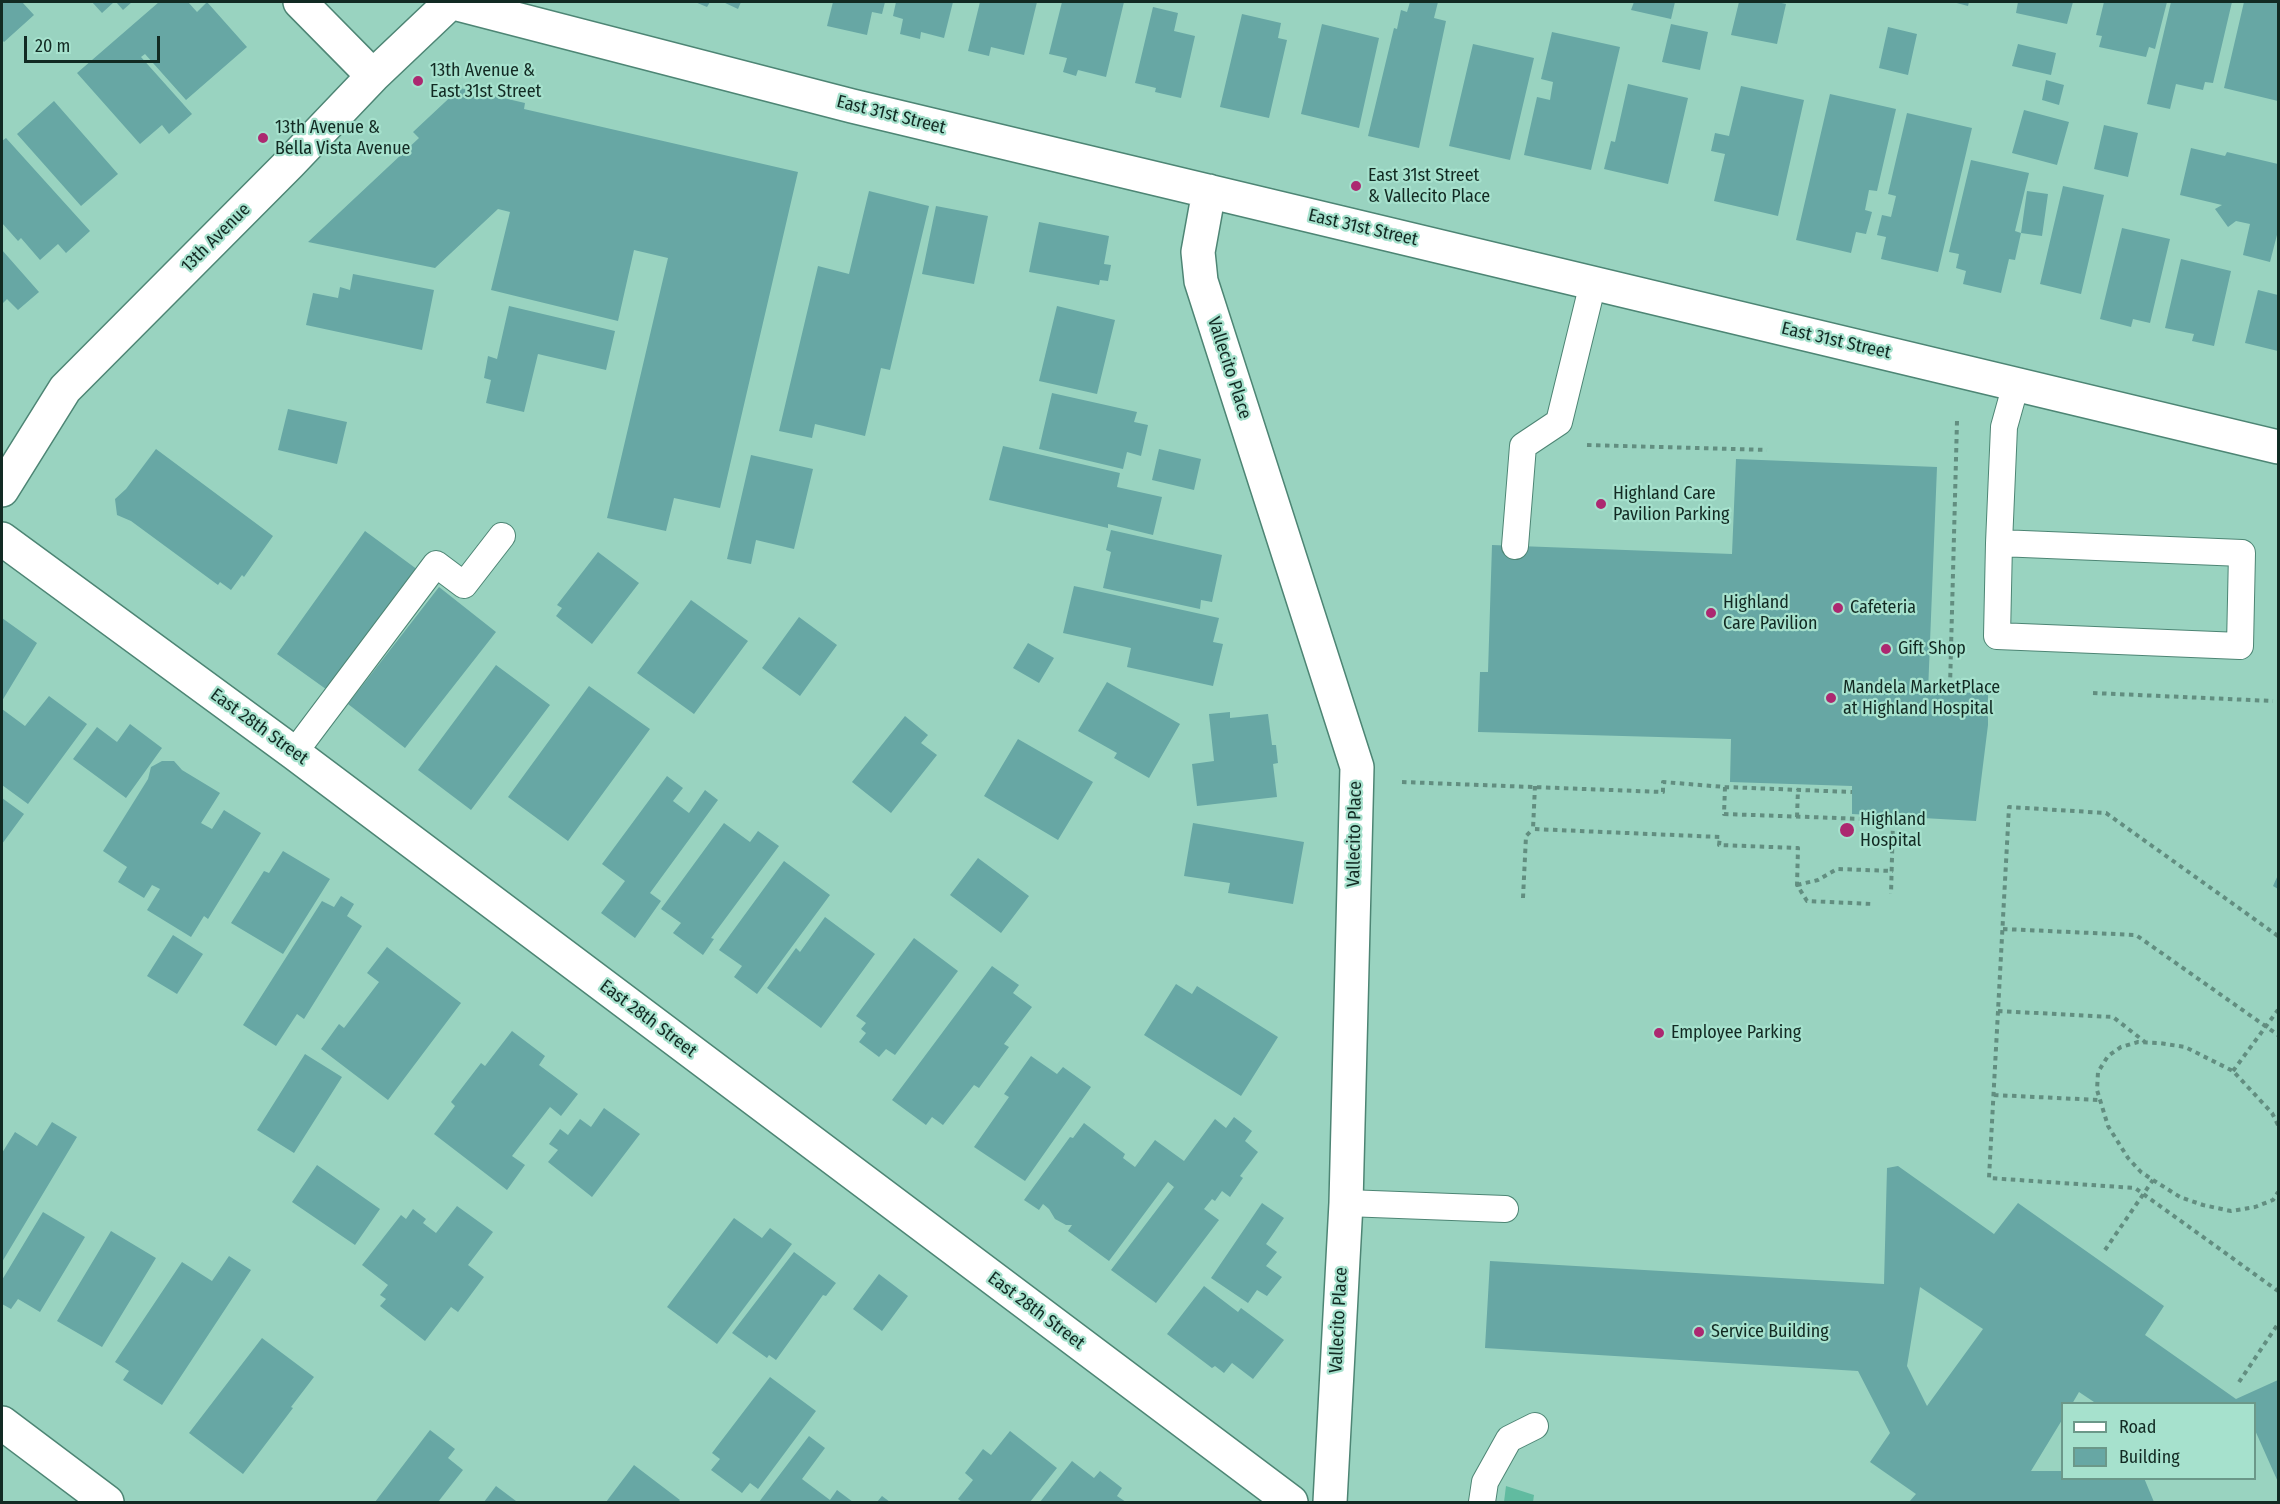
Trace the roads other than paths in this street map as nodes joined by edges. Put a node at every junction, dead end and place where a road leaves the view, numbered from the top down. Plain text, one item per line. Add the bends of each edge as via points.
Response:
1 (300, 2) edge
2 (450, 2) edge
3 (373, 75) junction
4 (1209, 191) junction
5 (1593, 283) junction
6 (2016, 384) junction
7 (2278, 447) edge
8 (2, 490) edge
9 (502, 537) dead end
10 (2, 539) edge
11 (1999, 543) junction
12 (1515, 546) dead end
13 (294, 753) junction
14 (1346, 1203) junction
15 (1505, 1209) dead end
16 (2, 1423) edge
17 (1535, 1426) dead end
18 (107, 1503) edge
19 (1291, 1503) edge
20 (1330, 1503) edge
21 (1482, 1503) edge

1 - 3 street
2 - 3 street, 13th Avenue
2 - 4 street, East 31st Street via 840,103
3 - 8 street, 13th Avenue via 65,389
4 - 5 street, East 31st Street
4 - 14 street, Vallecito Place via 1198,252 1201,281 1357,767
5 - 6 street, East 31st Street
5 - 12 lane via 1559,422 1523,446
6 - 7 street, East 31st Street
6 - 11 lane via 2004,427
9 - 13 lane via 464,585 436,564
10 - 13 street, East 28th Street
11 - 11 lane via 1997,636 2240,646 2242,553
13 - 19 street, East 28th Street
14 - 15 lane
14 - 20 street, Vallecito Place
16 - 18 street
17 - 21 lane via 1509,1439 1485,1482

